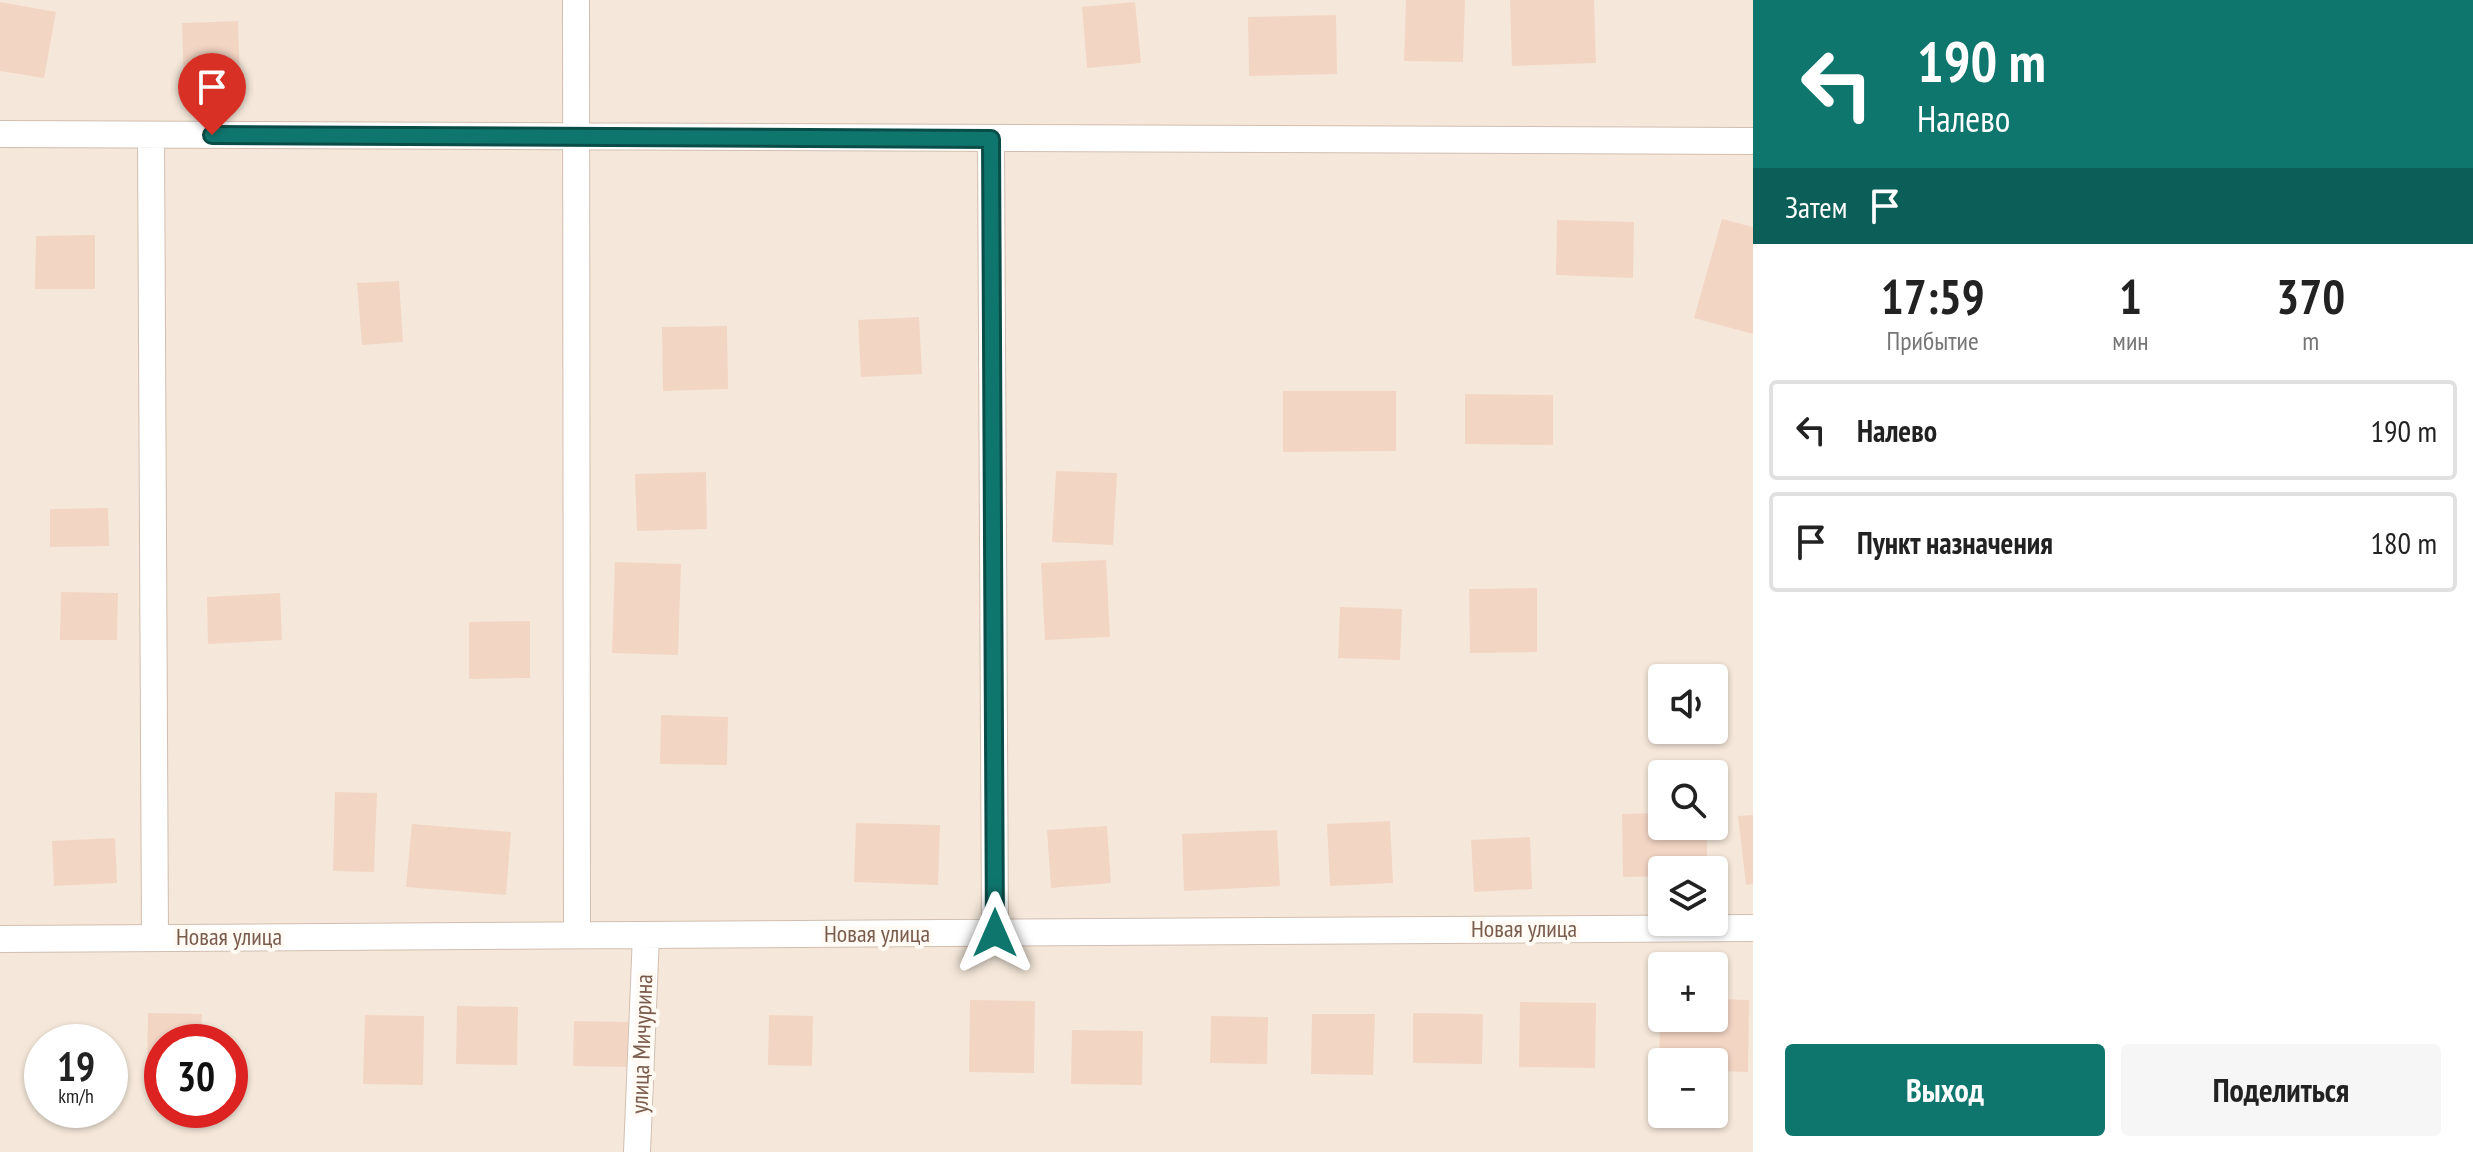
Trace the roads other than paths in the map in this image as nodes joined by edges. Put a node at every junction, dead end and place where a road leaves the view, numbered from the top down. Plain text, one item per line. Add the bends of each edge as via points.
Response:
1 (576, 0) edge
2 (0, 134) edge
3 (151, 135) junction
4 (576, 137) junction
5 (991, 139) junction
6 (1753, 141) edge
7 (1753, 928) edge
8 (995, 933) junction
9 (577, 935) junction
10 (646, 935) junction
11 (155, 938) junction
12 (0, 939) edge
13 (637, 1152) edge

1 - 4 street
2 - 3 street
3 - 4 street
3 - 11 street
4 - 5 street
4 - 9 street
5 - 6 street
5 - 8 street
7 - 8 street, Новая улица
8 - 10 street, Новая улица
9 - 10 street, Новая улица
9 - 11 street, Новая улица
10 - 13 street, улица Мичурина
11 - 12 street, Новая улица

